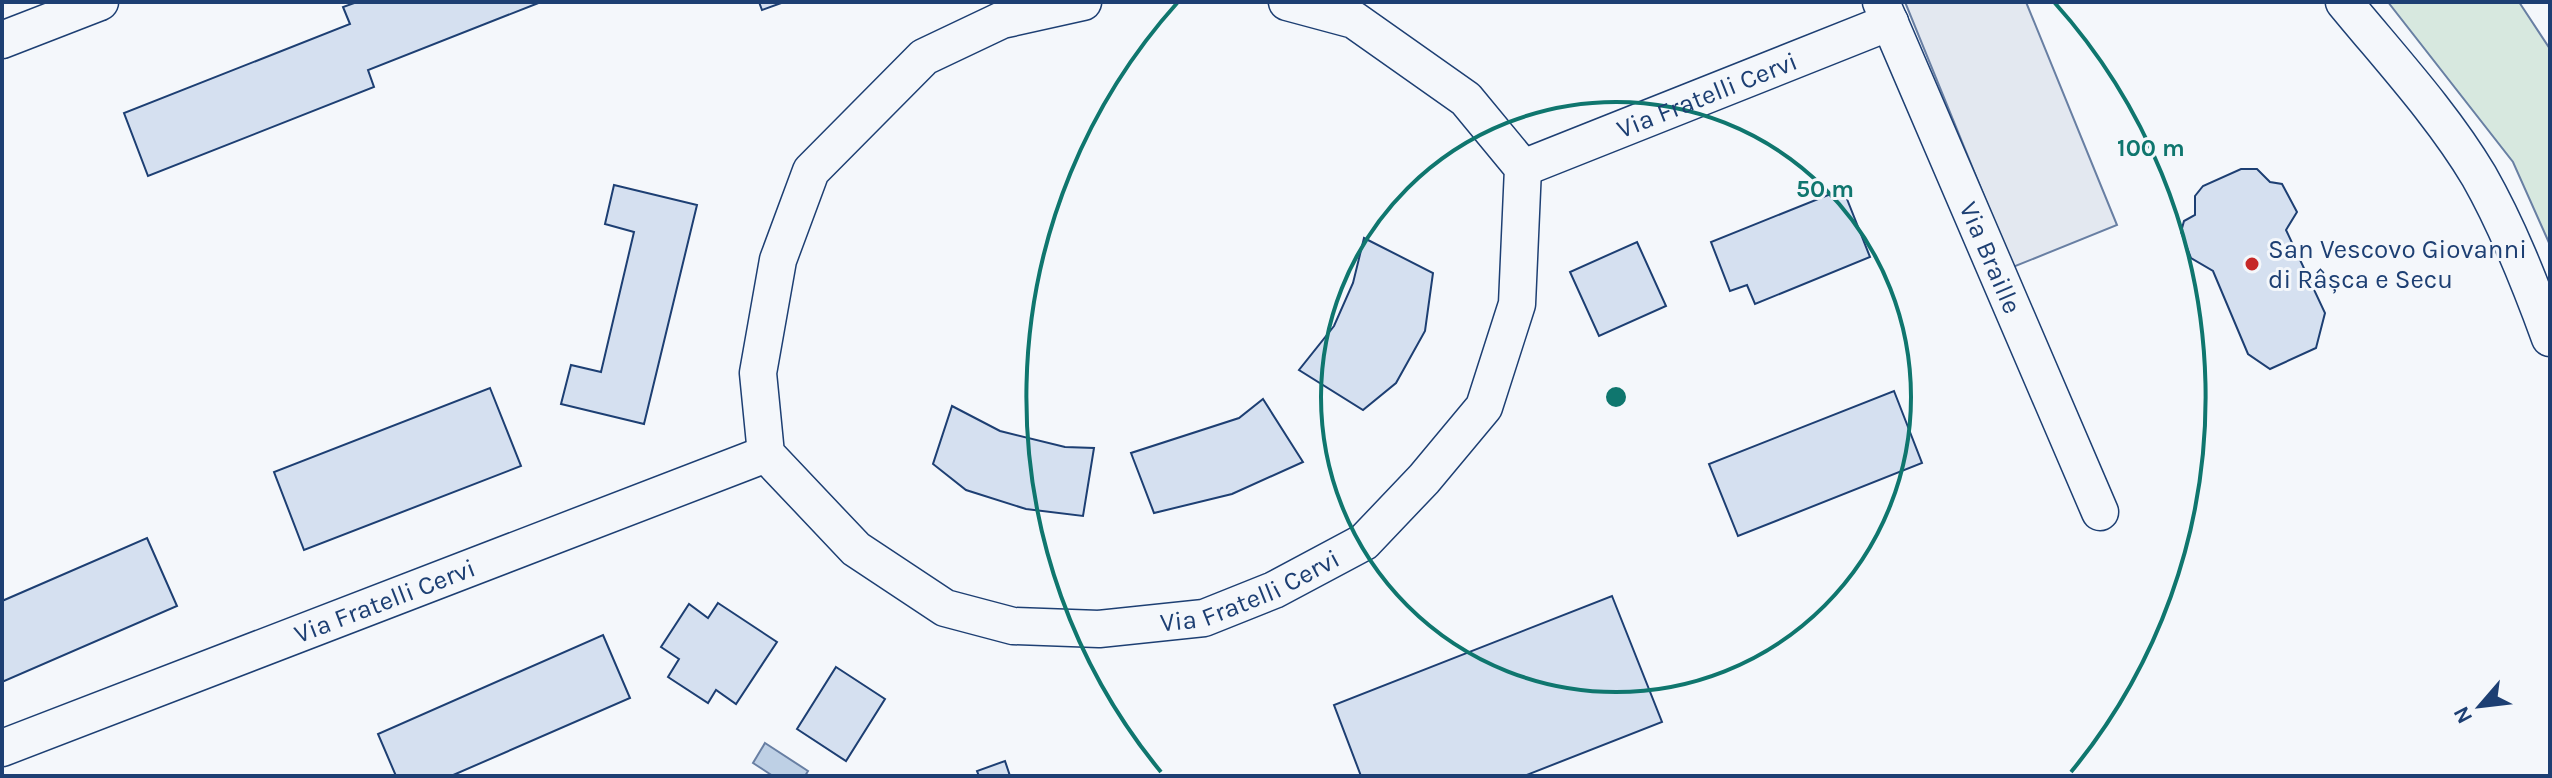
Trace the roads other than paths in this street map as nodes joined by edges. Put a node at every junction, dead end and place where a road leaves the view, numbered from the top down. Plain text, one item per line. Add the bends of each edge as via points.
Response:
1 (100, 2) edge
2 (1083, 2) edge
3 (1287, 2) edge
4 (2344, 2) edge
5 (1885, 12) edge
6 (2, 40) edge
7 (1523, 168) junction
8 (2550, 338) edge
9 (766, 454) junction
10 (2100, 512) dead end
11 (2, 748) edge

1 - 6 street
2 - 9 street via 1002,20 924,57 811,171 778,260 758,373
3 - 7 street via 1354,20 1466,99
4 - 8 street via 2479,177
5 - 7 street, Via Fratelli Cervi
5 - 10 street, Via Braille
7 - 9 street, Via Fratelli Cervi via 1517,304 1484,407 1364,542 1274,590 1204,618 1099,629 1027,627 945,608 856,549
9 - 11 street, Via Fratelli Cervi

